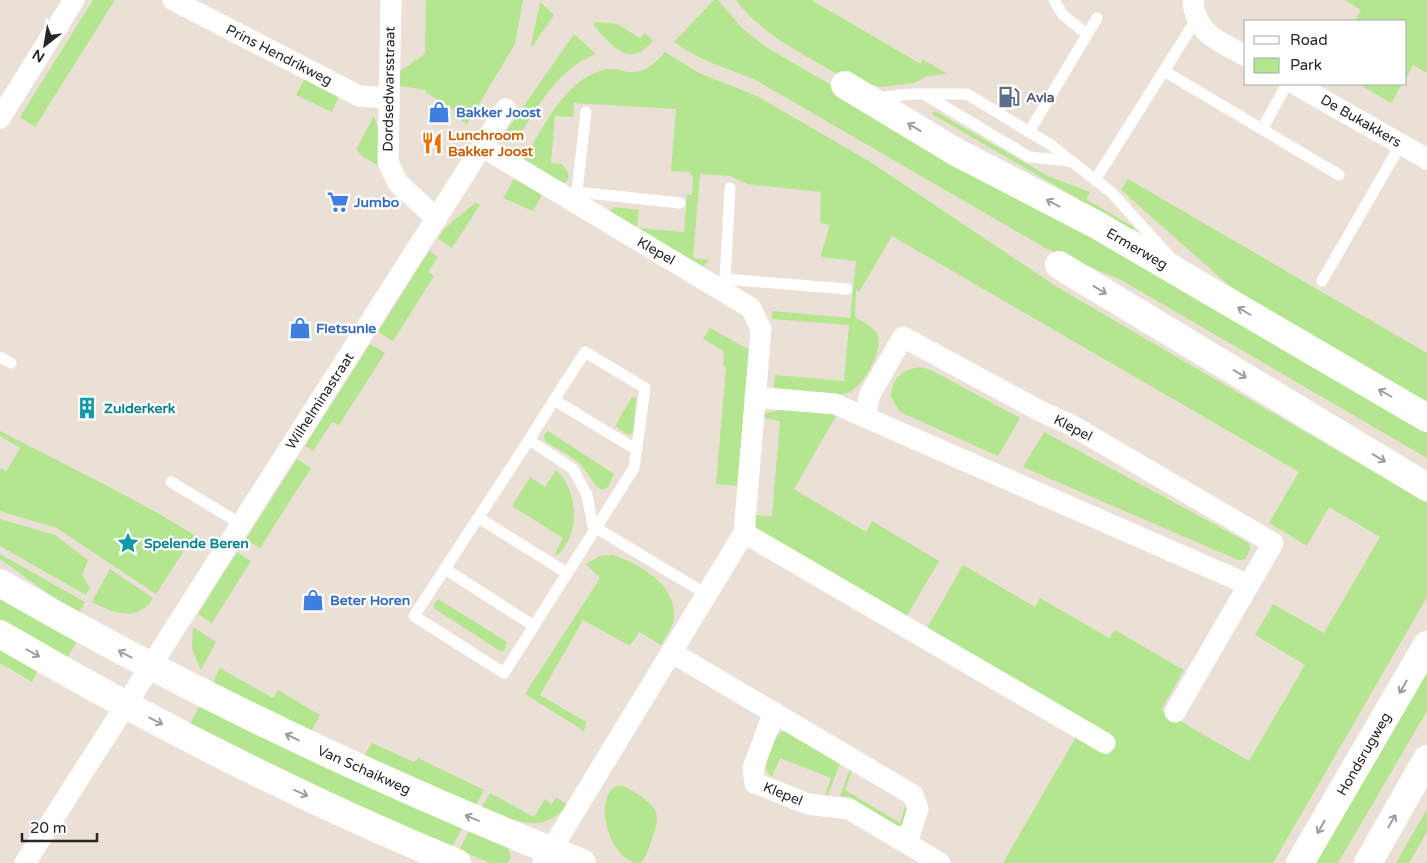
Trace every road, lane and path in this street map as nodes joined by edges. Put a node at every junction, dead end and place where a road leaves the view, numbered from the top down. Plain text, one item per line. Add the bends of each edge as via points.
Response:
1 (74, 0) edge
2 (173, 0) edge
3 (391, 0) edge
4 (1054, 0) edge
5 (1195, 10) edge
6 (1097, 18) dead end
7 (1087, 34) junction
8 (1244, 55) edge
9 (1164, 71) junction
10 (845, 85) dead end
11 (1286, 85) edge
12 (1297, 85) edge
13 (926, 95) junction
14 (388, 98) junction
15 (868, 99) junction
16 (506, 109) dead end
17 (586, 112) dead end
18 (0, 118) edge
19 (1262, 129) junction
20 (1029, 132) junction
21 (1401, 144) junction
22 (483, 147) junction
23 (1427, 159) edge
24 (1071, 160) junction
25 (1339, 175) dead end
26 (1095, 180) junction
27 (730, 188) dead end
28 (576, 198) junction
29 (680, 203) dead end
30 (437, 219) junction
31 (1059, 265) dead end
32 (1194, 282) junction
33 (1322, 282) dead end
34 (722, 284) junction
35 (847, 289) dead end
36 (0, 357) edge
37 (11, 363) dead end
38 (755, 397) junction
39 (554, 400) junction
40 (865, 416) junction
41 (1427, 418) edge
42 (529, 440) junction
43 (637, 450) junction
44 (171, 482) dead end
45 (1427, 487) edge
46 (479, 518) junction
47 (241, 524) junction
48 (596, 528) junction
49 (744, 533) junction
50 (445, 569) junction
51 (568, 573) junction
52 (0, 583) edge
53 (1249, 585) junction
54 (706, 594) junction
55 (534, 626) junction
56 (0, 634) edge
57 (1427, 645) edge
58 (671, 652) junction
59 (150, 667) junction
60 (126, 705) junction
61 (774, 712) junction
62 (1175, 712) dead end
63 (1105, 743) dead end
64 (1427, 759) edge
65 (907, 843) junction
66 (547, 857) edge
67 (25, 863) edge
68 (457, 863) edge
69 (582, 863) edge
70 (940, 863) edge
71 (1300, 863) edge
72 (1368, 863) edge

1 - 18 street
2 - 14 street, Prins Hendrikweg via 358,96
3 - 14 street, Dordsedwarsstraat
4 - 7 lane via 1063,15
5 - 8 street via 1205,33
5 - 9 lane
6 - 7 lane
7 - 20 lane
9 - 19 lane
9 - 26 lane
10 - 15 main road, Ermerweg
11 - 19 lane
12 - 21 street, De Bukakkers
13 - 15 lane
13 - 20 lane via 967,94
13 - 24 lane via 1029,157
14 - 30 street, Dordsedwarsstraat via 388,162 398,183
32 -> 15 main road, Ermerweg via 1097,225 956,152
16 - 22 street, Wilhelminastraat
17 - 28 lane
19 - 25 lane
20 - 24 lane
21 - 23 street, De Bukakkers
21 - 33 lane
22 - 28 street, Klepel
22 - 30 street, Wilhelminastraat
24 - 26 lane
26 - 32 lane
27 - 34 lane
28 - 29 lane
28 - 34 street, Klepel
30 - 47 street, Wilhelminastraat
31 -> 45 main road
41 -> 32 main road, Ermerweg
34 - 35 lane
34 - 38 street, Klepel via 751,308 761,329
36 - 37 lane
38 - 40 street via 835,404
38 - 49 street, Klepel
39 - 42 lane
39 - 43 lane
39 - 43 lane via 585,352 645,388
40 - 53 street
40 - 53 street, Klepel via 870,394 903,337 1071,425 1273,543
42 - 46 lane
42 - 48 lane via 573,469 587,495
43 - 48 lane via 634,468
44 - 47 lane
46 - 50 lane
46 - 51 lane
47 - 59 street, Wilhelminastraat
48 - 51 lane
48 - 54 lane
49 - 54 street, Klepel
49 - 63 street
50 - 55 lane
50 - 55 lane via 414,616 504,673
51 - 55 lane
59 -> 52 main road, Van Schaikweg
53 - 62 street, Klepel
54 - 58 street, Klepel
56 -> 60 main road
57 -> 71 main road, Hondsrugweg
58 - 61 street
58 - 66 street, Klepel
59 - 60 street
66 -> 59 main road, Van Schaikweg
60 - 67 street
60 -> 68 main road via 293,790
61 - 65 street via 913,795 918,809
61 - 65 street, Klepel via 753,768 754,782 808,804 850,809
72 -> 64 main road
65 - 70 street, Klepel
66 - 69 main road, Van Schaikweg

